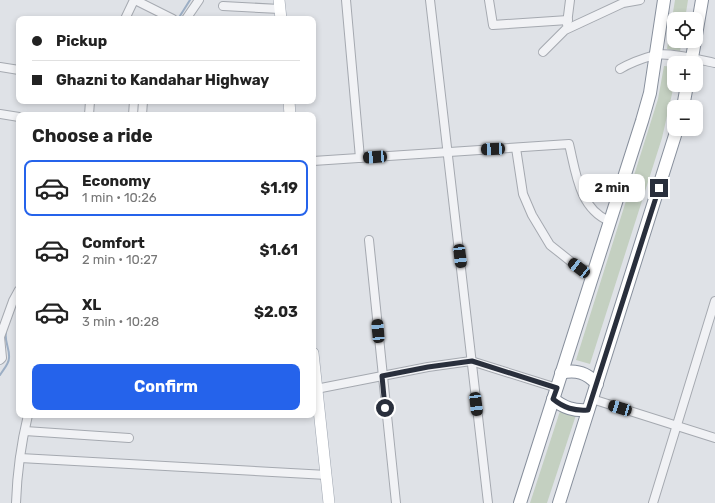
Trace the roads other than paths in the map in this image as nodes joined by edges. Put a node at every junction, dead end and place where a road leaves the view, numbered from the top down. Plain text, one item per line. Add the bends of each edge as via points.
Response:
1 (135, 0) edge
2 (199, 0) edge
3 (346, 0) edge
4 (430, 0) edge
5 (489, 0) edge
6 (570, 0) edge
7 (640, 0) edge
8 (664, 0) edge
9 (702, 0) edge
10 (223, 6) dead end
11 (280, 9) edge
12 (700, 12) edge
13 (127, 16) edge
14 (167, 16) edge
15 (188, 16) edge
16 (568, 20) junction
17 (565, 30) junction
18 (543, 52) dead end
19 (656, 55) junction
20 (667, 57) edge
21 (703, 62) edge
22 (715, 63) edge
23 (0, 67) edge
24 (620, 69) dead end
25 (16, 70) edge
26 (0, 114) edge
27 (16, 117) edge
28 (675, 136) edge
29 (516, 148) junction
30 (448, 152) junction
31 (360, 158) junction
32 (316, 161) edge
33 (609, 221) junction
34 (369, 240) dead end
35 (593, 272) junction
36 (16, 296) edge
37 (715, 301) edge
38 (0, 360) edge
39 (472, 361) junction
40 (562, 372) junction
41 (382, 376) junction
42 (597, 384) junction
43 (316, 389) joint
44 (555, 393) junction
45 (590, 405) junction
46 (27, 418) edge
47 (677, 426) junction
48 (25, 431) junction
49 (130, 438) dead end
50 (715, 438) edge
51 (20, 458) junction
52 (326, 475) junction
53 (16, 503) edge
54 (329, 503) edge
55 (396, 503) edge
56 (488, 503) edge
57 (520, 503) edge
58 (559, 503) edge
59 (653, 503) edge

1 - 13 street
1 - 14 street
2 - 15 street
3 - 31 street
4 - 30 street
5 - 16 street via 492,25
6 - 16 street
7 - 17 street via 623,3
8 - 19 highway
9 - 12 highway
10 - 11 street
16 - 17 street
17 - 18 street
19 - 20 street
19 - 24 street
19 - 33 highway via 650,93
21 - 22 street
23 - 25 street
26 - 27 street
28 - 42 highway
29 - 30 street
29 - 33 street via 569,144 578,183 588,204 594,212
29 - 35 street via 523,194 550,245 579,268
30 - 31 street
30 - 39 street
31 - 32 street
33 - 35 highway
34 - 41 street
35 - 40 highway
36 - 38 street via 0,337
37 - 47 street
39 - 41 street
39 - 44 street
39 - 56 street
40 - 42 highway via 577,371
40 - 44 highway
41 - 43 street
41 - 55 street
42 - 45 highway
43 - 52 main road
44 - 45 highway via 561,405 571,409
44 - 57 highway
45 - 47 street
45 - 58 highway
46 - 48 street
47 - 50 street
47 - 59 street
48 - 49 street
48 - 51 street
51 - 52 street
51 - 53 street
52 - 54 main road

